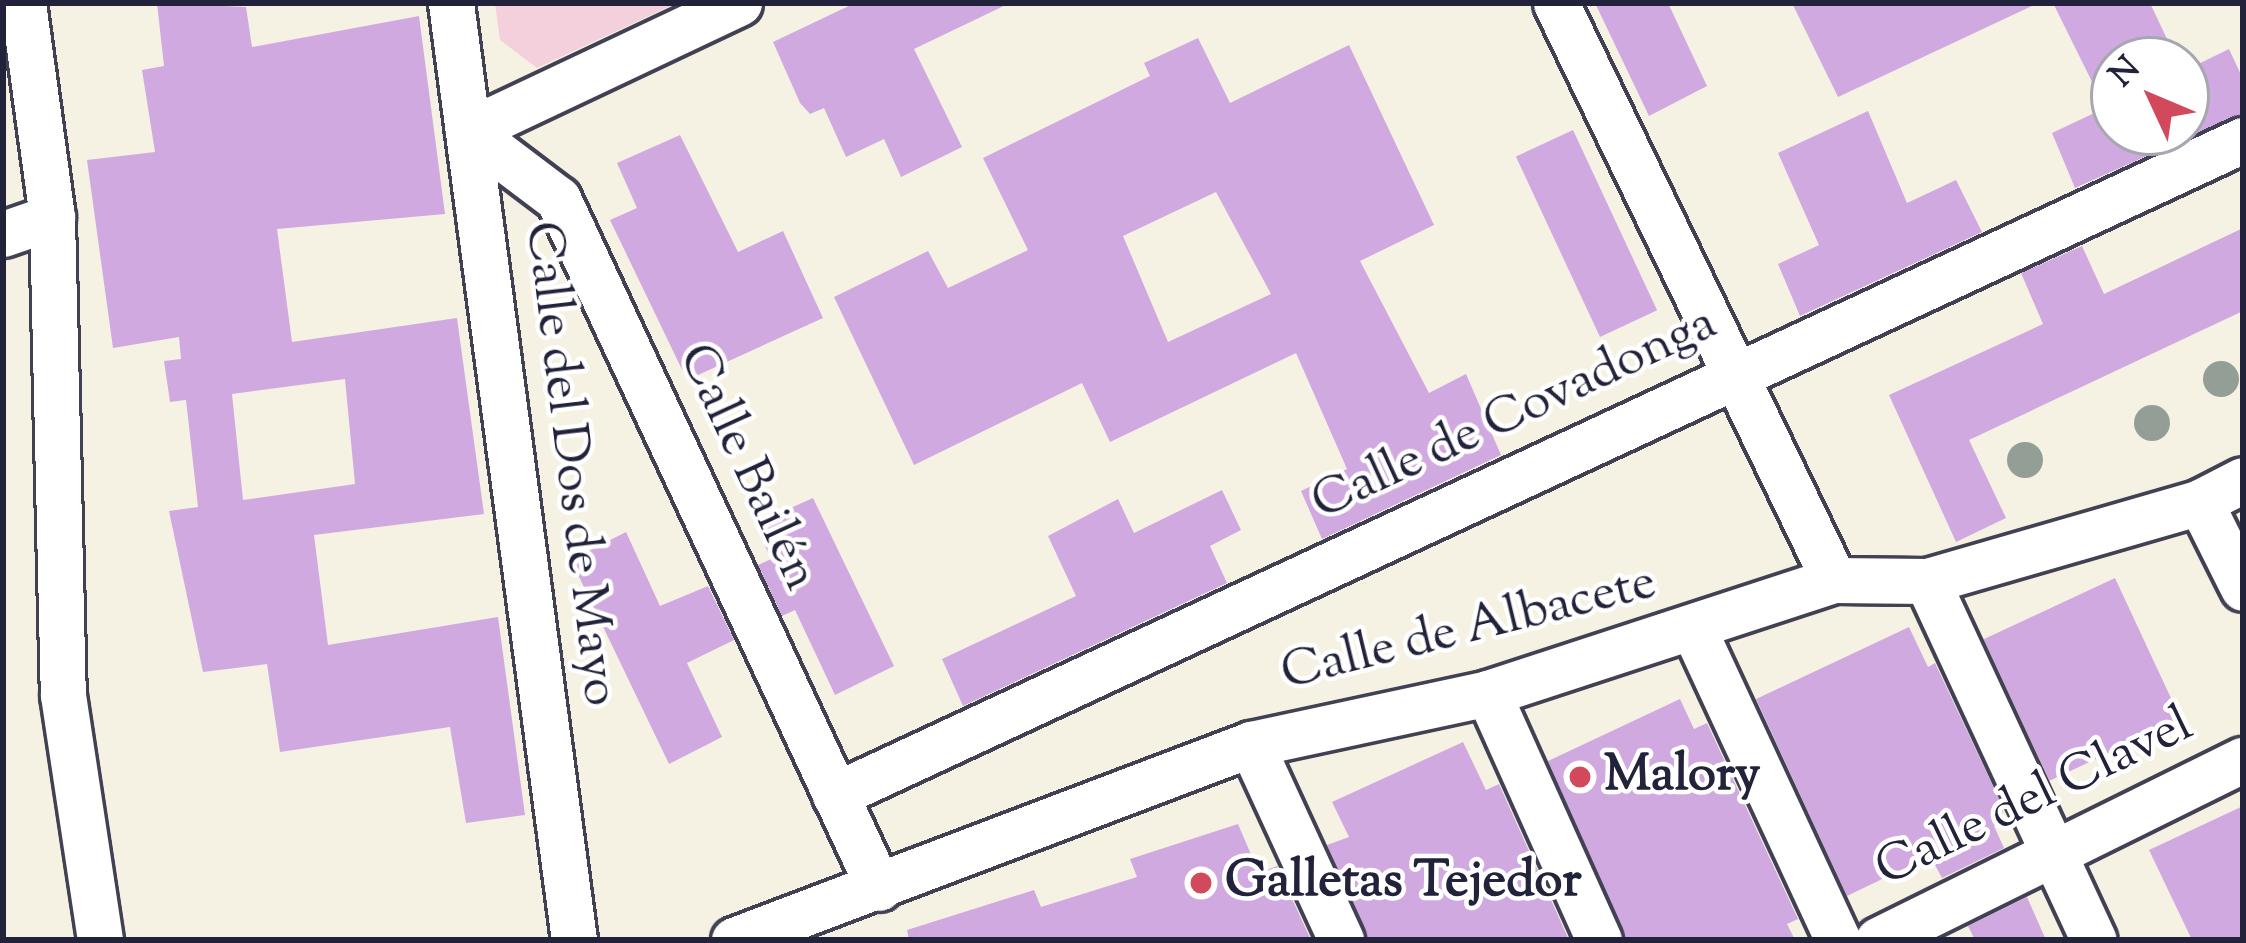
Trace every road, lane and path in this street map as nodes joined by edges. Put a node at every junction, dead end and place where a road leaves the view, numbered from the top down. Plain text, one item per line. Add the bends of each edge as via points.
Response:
1 (23, 3) edge
2 (451, 3) edge
3 (739, 3) edge
4 (1556, 3) edge
5 (468, 130) junction
6 (2243, 140) edge
7 (52, 218) junction
8 (3, 234) edge
9 (1734, 376) junction
10 (2243, 480) edge
11 (2200, 502) junction
12 (1834, 580) junction
13 (1928, 581) junction
14 (2243, 588) edge
15 (1694, 630) junction
16 (1488, 693) junction
17 (1251, 744) junction
18 (2243, 760) edge
19 (835, 795) junction
20 (2051, 856) junction
21 (879, 888) junction
22 (100, 940) edge
23 (574, 940) edge
24 (734, 940) edge
25 (1341, 940) edge
26 (1599, 940) edge
27 (1838, 940) edge
28 (1878, 940) edge
29 (2094, 940) edge

1 - 7 street
2 - 5 street, Calle del Dos de Mayo
3 - 5 street
4 - 9 street
5 - 19 street, Calle Bailén via 558,199
5 - 23 street, Calle del Dos de Mayo
6 - 9 street, Calle de Covadonga
7 - 8 street
7 - 22 street via 64,695
9 - 12 street
9 - 19 street, Calle de Covadonga
10 - 11 street, Calle de Albacete
11 - 13 street, Calle de Albacete
11 - 14 street
12 - 13 street, Calle de Albacete
12 - 15 street, Calle de Albacete
13 - 20 street
15 - 16 street, Calle de Albacete
15 - 27 street
16 - 17 street, Calle de Albacete
16 - 26 street
17 - 21 street, Calle de Albacete
17 - 25 street
18 - 20 street, Calle del Clavel
19 - 21 street, Calle Bailén
20 - 28 street, Calle del Clavel
20 - 29 street
21 - 24 street, Calle de Albacete

